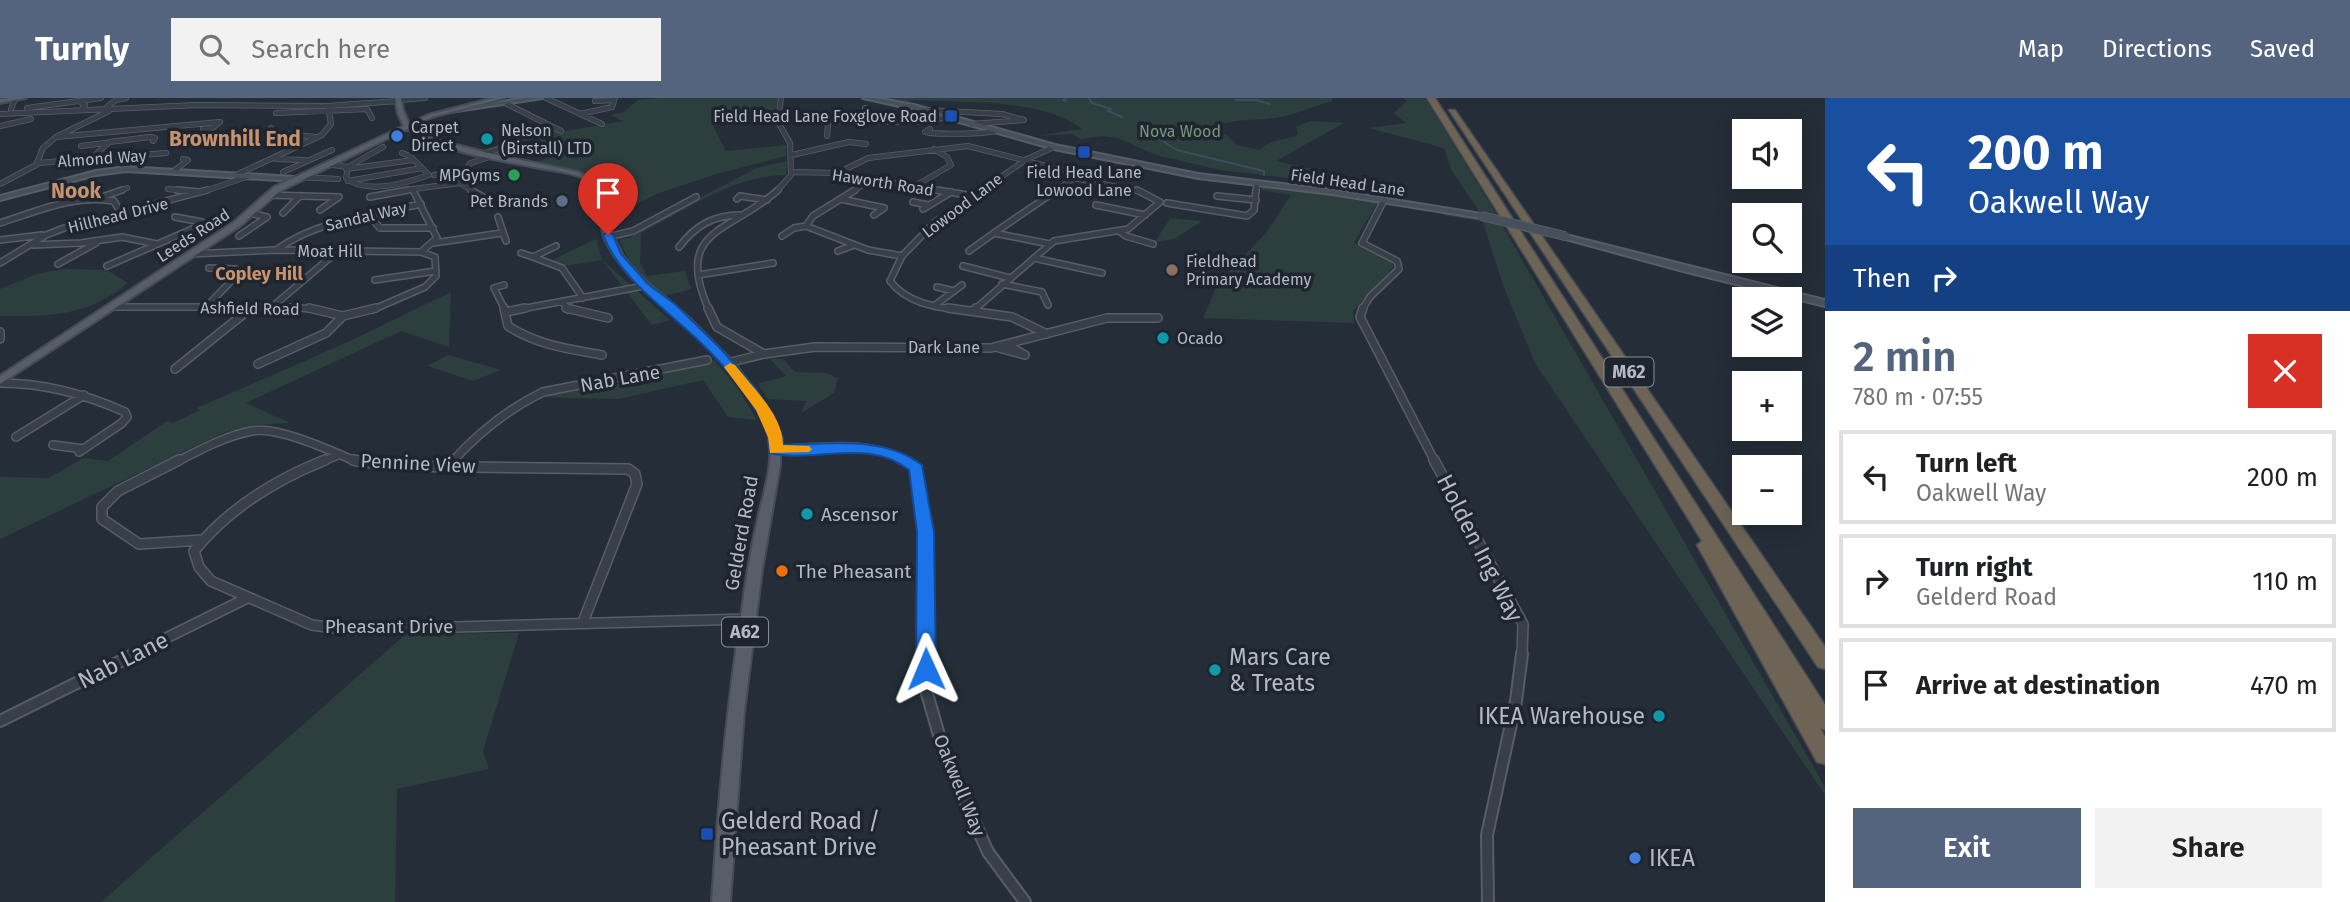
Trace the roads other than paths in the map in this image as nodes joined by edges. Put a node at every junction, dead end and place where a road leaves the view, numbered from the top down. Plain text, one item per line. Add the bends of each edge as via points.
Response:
1 (23, 98) edge
2 (101, 98) edge
3 (126, 98) edge
4 (202, 98) edge
5 (362, 98) edge
6 (425, 98) edge
7 (501, 98) edge
8 (540, 98) edge
9 (546, 98) edge
10 (781, 98) edge
11 (866, 98) edge
12 (1432, 98) edge
13 (15, 99) edge
14 (615, 99) edge
15 (398, 100) edge
16 (477, 100) edge
17 (0, 101) edge
18 (79, 101) junction
19 (595, 101) dead end
20 (357, 104) junction
21 (507, 104) junction
22 (197, 105) junction
23 (286, 105) junction
24 (328, 106) junction
25 (69, 107) dead end
26 (83, 107) junction
27 (27, 108) dead end
28 (104, 108) junction
29 (118, 108) junction
30 (865, 108) dead end
31 (1450, 108) dead end
32 (11, 109) dead end
33 (450, 110) junction
34 (927, 110) junction
35 (59, 112) junction
36 (829, 112) dead end
37 (328, 113) junction
38 (816, 113) dead end
39 (822, 113) junction
40 (0, 114) edge
41 (580, 114) junction
42 (909, 114) dead end
43 (948, 117) junction
44 (372, 118) dead end
45 (826, 121) junction
46 (860, 122) junction
47 (914, 122) junction
48 (0, 124) edge
49 (602, 124) dead end
50 (972, 124) junction
51 (407, 127) junction
52 (874, 127) junction
53 (882, 127) dead end
54 (271, 128) dead end
55 (203, 129) dead end
56 (561, 131) dead end
57 (919, 131) dead end
58 (995, 131) junction
59 (835, 133) dead end
60 (56, 136) junction
61 (319, 137) junction
62 (153, 141) dead end
63 (863, 142) dead end
64 (105, 143) junction
65 (81, 146) dead end
66 (383, 147) dead end
67 (506, 147) dead end
68 (1054, 147) junction
69 (934, 149) junction
70 (332, 150) dead end
71 (166, 153) dead end
72 (402, 153) dead end
73 (482, 154) junction
74 (792, 155) junction
75 (492, 156) junction
76 (412, 158) junction
77 (91, 159) junction
78 (183, 159) dead end
79 (273, 159) junction
80 (1027, 159) junction
81 (310, 160) junction
82 (38, 163) junction
83 (326, 164) junction
84 (347, 168) junction
85 (422, 168) junction
86 (175, 170) junction
87 (283, 172) dead end
88 (792, 172) junction
89 (838, 173) junction
90 (236, 175) junction
91 (249, 176) junction
92 (435, 176) dead end
93 (998, 177) junction
94 (296, 178) junction
95 (1074, 178) junction
96 (338, 179) dead end
97 (872, 179) junction
98 (1011, 179) dead end
99 (348, 181) junction
100 (0, 184) edge
101 (1257, 184) junction
102 (915, 186) junction
103 (127, 188) dead end
104 (168, 189) dead end
105 (413, 189) junction
106 (951, 192) junction
107 (202, 193) junction
108 (268, 195) junction
109 (300, 196) junction
110 (973, 196) junction
111 (1217, 196) dead end
112 (370, 197) dead end
113 (696, 197) dead end
114 (0, 198) edge
115 (99, 199) junction
116 (737, 199) dead end
117 (841, 199) junction
118 (488, 200) junction
119 (495, 200) dead end
120 (767, 200) junction
121 (1256, 200) junction
122 (1384, 200) junction
123 (481, 201) dead end
124 (913, 202) dead end
125 (1167, 203) dead end
126 (421, 204) junction
127 (1096, 205) dead end
128 (320, 210) dead end
129 (120, 212) junction
130 (250, 213) junction
131 (283, 213) dead end
132 (368, 214) junction
133 (740, 215) junction
134 (874, 215) dead end
135 (1146, 215) junction
136 (175, 217) dead end
137 (498, 217) dead end
138 (0, 223) edge
139 (806, 226) junction
140 (433, 228) junction
141 (1119, 231) junction
142 (502, 233) junction
143 (994, 233) junction
144 (46, 235) junction
145 (239, 236) dead end
146 (782, 236) dead end
147 (1565, 236) joint
148 (608, 237) junction
149 (0, 240) edge
150 (102, 240) junction
151 (506, 242) dead end
152 (434, 243) junction
153 (157, 244) junction
154 (1050, 244) junction
155 (1153, 244) dead end
156 (30, 245) junction
157 (854, 245) junction
158 (556, 246) dead end
159 (679, 247) dead end
160 (276, 250) junction
161 (338, 251) junction
162 (421, 251) junction
163 (838, 251) dead end
164 (969, 251) dead end
165 (521, 253) dead end
166 (189, 254) junction
167 (902, 256) junction
168 (533, 257) junction
169 (1034, 258) junction
170 (0, 263) edge
171 (773, 263) dead end
172 (58, 264) dead end
173 (963, 266) dead end
174 (107, 267) dead end
175 (209, 268) dead end
176 (436, 271) junction
177 (1102, 273) dead end
178 (698, 275) junction
179 (1010, 278) junction
180 (375, 280) dead end
181 (1002, 284) junction
182 (504, 285) dead end
183 (962, 285) dead end
184 (644, 286) junction
185 (937, 287) dead end
186 (954, 291) junction
187 (583, 298) junction
188 (563, 302) junction
189 (1825, 303) edge
190 (1048, 305) dead end
191 (934, 306) junction
192 (110, 307) junction
193 (206, 307) junction
194 (253, 307) junction
195 (272, 307) junction
196 (973, 311) junction
197 (506, 312) junction
198 (343, 316) junction
199 (608, 318) dead end
200 (1158, 321) dead end
201 (0, 332) edge
202 (1047, 334) junction
203 (0, 339) edge
204 (1008, 345) junction
205 (995, 347) junction
206 (764, 354) junction
207 (602, 355) dead end
208 (707, 360) dead end
209 (727, 363) junction
210 (258, 364) dead end
211 (174, 369) dead end
212 (0, 382) edge
213 (84, 395) junction
214 (16, 437) dead end
215 (53, 445) dead end
216 (775, 450) junction
217 (338, 456) junction
218 (448, 466) junction
219 (1682, 493) junction
220 (202, 540) junction
221 (247, 598) junction
222 (746, 619) junction
223 (583, 622) junction
224 (1825, 662) edge
225 (0, 721) edge
226 (1825, 722) edge
227 (1825, 756) edge
228 (721, 902) edge
229 (1025, 902) edge
230 (1488, 902) edge

1 - 13 main road
2 - 18 street
3 - 28 street
4 - 22 street
5 - 20 street
6 - 15 street
7 - 16 main road, Leeds Road
8 - 21 main road
9 - 41 street
10 - 74 street via 775,118
11 - 34 main road, Field Head Lane
12 - 219 highway, M62
13 - 17 main road
13 - 32 street
14 - 19 street
14 - 41 street via 612,107
15 - 20 street
15 - 51 main road
16 - 33 main road, Leeds Road
18 - 26 street
18 - 27 street
20 - 24 street
21 - 33 main road
21 - 56 street
22 - 23 street
22 - 29 street
23 - 24 street
23 - 37 street via 276,111
24 - 37 street
25 - 26 street
26 - 28 street
26 - 35 street
28 - 29 street
29 - 60 street
30 - 46 street
31 - 224 highway, M62
33 - 51 main road, Leeds Road
34 - 43 main road, Field Head Lane
34 - 50 street via 1002,114 1024,120
35 - 40 street
35 - 48 street
36 - 39 street
37 - 44 street via 367,109
37 - 61 street via 331,124
38 - 39 street
39 - 45 street
41 - 49 street
42 - 47 street
43 - 47 street
43 - 50 main road, Field Head Lane
45 - 46 street
45 - 59 street via 827,134
46 - 52 street
47 - 52 street
50 - 58 main road, Field Head Lane
51 - 73 main road, Gelderd Road / A62
51 - 83 main road, Leeds Road
52 - 53 street
54 - 61 street via 272,133 283,136
55 - 60 street via 220,122
57 - 58 street via 940,136
58 - 68 main road, Field Head Lane
60 - 82 street via 43,148
61 - 79 street
62 - 64 street via 150,137
63 - 74 street
64 - 65 street
64 - 77 street
66 - 84 street
67 - 73 street
68 - 80 street, Lowood Lane
68 - 101 main road, Field Head Lane via 1198,177
69 - 80 street via 968,146
69 - 89 street via 868,158
69 - 102 street via 951,165
70 - 81 street
71 - 77 street, Almond Way
72 - 76 street
73 - 75 main road, Gelderd Road / A62
74 - 88 street
75 - 92 street via 465,170
75 - 148 main road, Gelderd Road / A62 via 590,179 604,198
76 - 84 street
76 - 85 street
77 - 82 street, Almond Way
78 - 86 street via 188,160
79 - 81 street
79 - 90 street
80 - 93 street, Lowood Lane
80 - 95 street via 1062,168
81 - 87 street
82 - 100 street
83 - 84 street
83 - 94 main road, Leeds Road
84 - 99 street
85 - 99 street
85 - 99 street via 429,175 364,188
86 - 90 main road
86 - 114 main road via 96,173
88 - 89 street, Haworth Road
88 - 120 street
89 - 97 street, Haworth Road
90 - 91 main road
91 - 94 main road
91 - 107 street, Hillhead Drive
93 - 98 street
93 - 110 street, Lowood Lane
94 - 96 street
94 - 108 main road, Leeds Road
95 - 135 street via 1156,196 1160,202
95 - 143 street
97 - 102 street, Haworth Road
97 - 117 street
101 - 121 street
101 - 122 main road, Field Head Lane
102 - 106 street, Haworth Road
103 - 115 street
104 - 107 street, Hillhead Drive
105 - 112 street
105 - 118 street via 460,184
105 - 126 street
106 - 110 street, Haworth Road
106 - 124 street via 925,207
107 - 129 street, Hillhead Drive
108 - 109 street
108 - 130 main road, Leeds Road
109 - 128 street via 339,197
109 - 131 street
110 - 167 street, Lowood Lane via 966,205 936,221
111 - 121 street
113 - 148 street via 633,231
115 - 129 street via 114,201
115 - 138 street
116 - 120 street
117 - 134 street via 884,208
117 - 139 street via 813,216
118 - 119 street
118 - 123 street
120 - 133 street
121 - 125 street via 1247,216
122 - 147 main road, Field Head Lane, bridge
122 - 230 street, Holden Ing Way via 1362,243 1397,261 1399,269 1360,317 1522,624 1523,647 1508,743 1487,830
126 - 132 street, Sandal Way
126 - 140 street
127 - 135 street
129 - 144 street, Hillhead Drive
130 - 145 street via 267,216
130 - 166 main road, Leeds Road
132 - 140 street via 380,228
132 - 160 street, Sandal Way via 304,232
133 - 159 street via 712,217
133 - 178 street via 704,245 696,266
135 - 141 street
136 - 153 street via 202,222
137 - 142 street
139 - 146 street
139 - 157 street
140 - 152 street
141 - 154 street via 1066,237
141 - 155 street
142 - 151 street
142 - 152 street
143 - 154 street
143 - 164 street
144 - 149 street
144 - 156 street, Hillhead Drive
147 - 189 main road, Field Head Lane
148 - 184 main road, Gelderd Road / A62 via 616,255
150 - 153 street via 128,238
150 - 156 street
150 - 172 street
152 - 162 street
153 - 174 street
154 - 169 street
156 - 170 street, Hillhead Drive
157 - 163 street
157 - 167 street
158 - 168 street
160 - 161 street, Moat Hill
160 - 166 street, Moat Hill
161 - 162 street, Moat Hill
161 - 195 street
162 - 176 street via 435,257
165 - 168 street
166 - 192 main road, Leeds Road
167 - 191 street, Lowood Lane via 891,274 891,286 905,297
168 - 187 street via 562,268
169 - 177 street
169 - 179 street
171 - 178 street
173 - 179 street
175 - 193 street via 236,269 238,274
176 - 180 street
176 - 198 street, Ashfield Road via 433,281 385,306
178 - 206 street via 717,327
179 - 181 street
181 - 190 street via 1042,292
181 - 196 street
182 - 197 street via 494,288
183 - 186 street
184 - 187 street
184 - 209 main road, Gelderd Road / A62
185 - 186 street
186 - 191 street
187 - 188 street
188 - 197 street
188 - 199 street via 573,313
191 - 196 street, Lowood Lane
192 - 193 street, Ashfield Road
192 - 212 main road, Leeds Road
193 - 194 street, Ashfield Road
194 - 195 street, Ashfield Road
194 - 211 street
195 - 198 street, Ashfield Road via 317,309
196 - 202 street, Lowood Lane via 1014,317
197 - 207 street via 508,326 520,336
198 - 210 street via 326,333
200 - 202 street, Dark Lane via 1107,318
201 - 203 street
202 - 204 street, Dark Lane
204 - 205 street, Dark Lane
204 - 205 street via 1025,355
205 - 206 street, Dark Lane via 815,347
206 - 209 street, Dark Lane
208 - 218 street, Nab Lane via 543,392 474,438
209 - 216 main road, Gelderd Road / A62 via 763,410 775,437
212 - 213 street
213 - 214 street
213 - 215 street via 125,412 127,418 81,451
216 - 222 main road, Gelderd Road / A62
216 - 229 street, Oakwell Way via 865,448 904,459 916,468 925,532 926,690 945,756 988,852
217 - 218 street, Pennine View via 360,463
217 - 220 street via 305,467 229,514
217 - 220 street, Pennine View via 304,439 255,430 148,475 118,491 103,507 102,519 139,544
218 - 223 street, Pennine View via 633,471 637,485
219 - 226 highway, M62
219 - 227 highway, M62 via 1713,562
220 - 221 street, Pheasant Drive via 194,551 199,567 211,581
221 - 223 street, Pheasant Drive via 312,625 349,630
221 - 225 street, Nab Lane
222 - 223 street, Pheasant Drive
222 - 228 main road, Gelderd Road / A62

